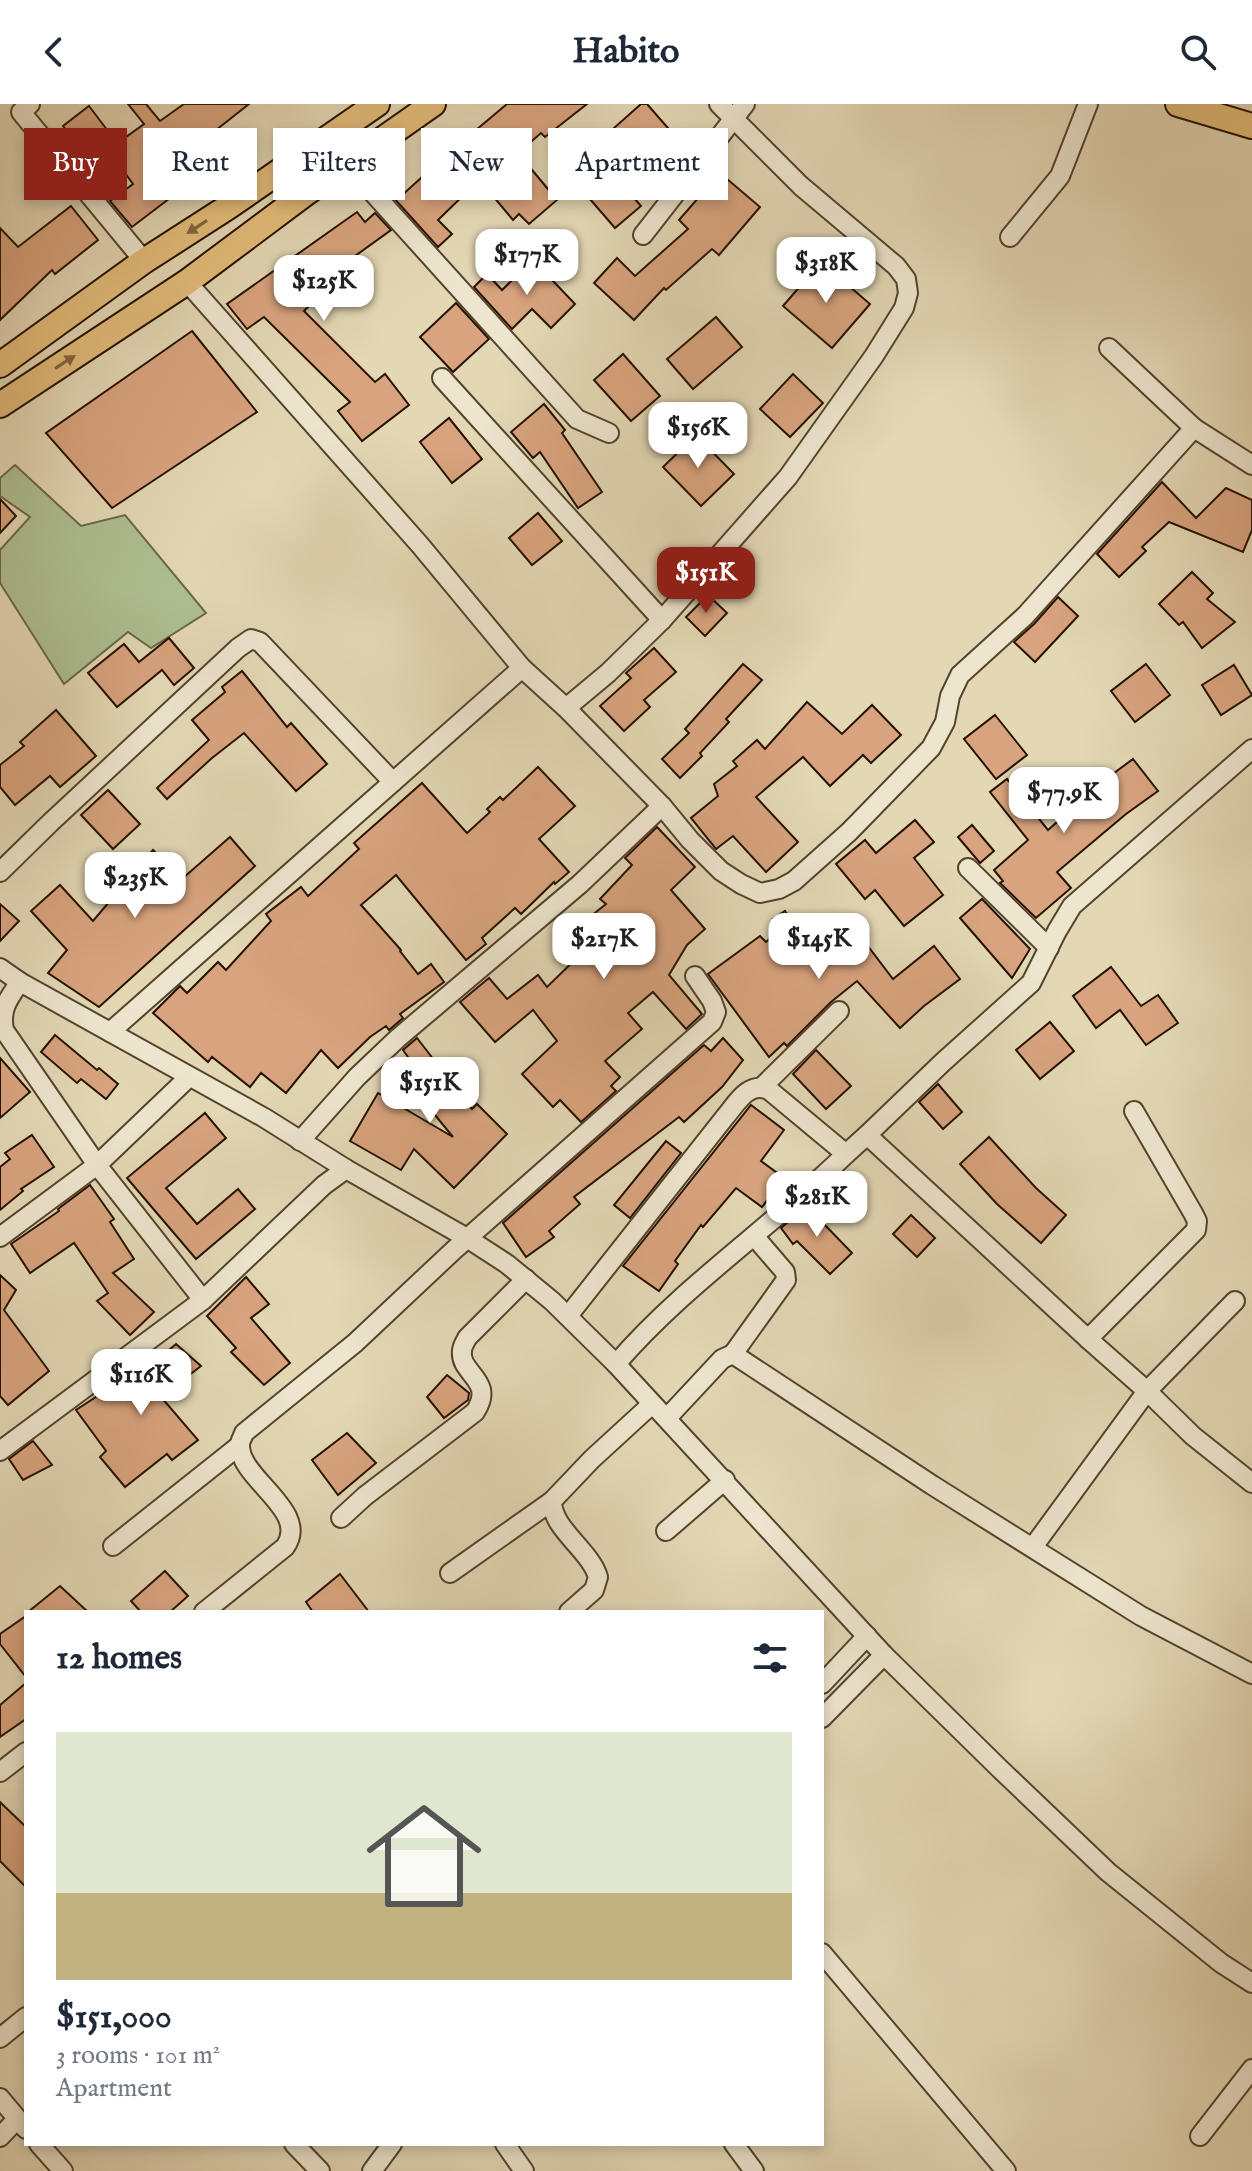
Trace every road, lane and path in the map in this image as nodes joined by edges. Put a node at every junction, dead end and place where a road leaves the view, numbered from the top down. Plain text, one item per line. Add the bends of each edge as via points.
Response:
1 (377, 104) edge
2 (433, 104) edge
3 (1088, 104) edge
4 (1178, 104) edge
5 (22, 107) edge
6 (732, 108) edge
7 (1252, 126) edge
8 (399, 128) edge
9 (298, 200) edge
10 (379, 200) edge
11 (643, 235) dead end
12 (1010, 237) dead end
13 (144, 261) junction
14 (187, 282) junction
15 (1109, 348) dead end
16 (0, 365) edge
17 (442, 378) dead end
18 (0, 405) edge
19 (1194, 428) junction
20 (609, 433) dead end
21 (1252, 465) edge
22 (662, 620) junction
23 (522, 668) junction
24 (566, 708) junction
25 (1252, 749) edge
26 (393, 782) junction
27 (662, 806) junction
28 (968, 868) dead end
29 (0, 872) edge
30 (1049, 948) junction
31 (0, 968) edge
32 (695, 976) dead end
33 (20, 982) junction
34 (839, 1011) dead end
35 (110, 1032) junction
36 (189, 1077) junction
37 (762, 1087) junction
38 (1134, 1111) dead end
39 (867, 1135) junction
40 (300, 1141) junction
41 (846, 1154) junction
42 (97, 1165) junction
43 (346, 1169) junction
44 (754, 1236) junction
45 (0, 1237) edge
46 (467, 1238) junction
47 (526, 1279) junction
48 (203, 1300) junction
49 (1235, 1301) dead end
50 (568, 1316) junction
51 (1088, 1339) junction
52 (733, 1354) junction
53 (616, 1364) junction
54 (1147, 1391) junction
55 (652, 1404) junction
56 (667, 1418) junction
57 (240, 1445) junction
58 (0, 1451) edge
59 (725, 1480) junction
60 (1252, 1483) edge
61 (552, 1501) junction
62 (341, 1518) dead end
63 (666, 1531) dead end
64 (113, 1546) dead end
65 (1033, 1547) junction
66 (450, 1573) dead end
67 (206, 1610) edge
68 (571, 1610) edge
69 (867, 1636) junction
70 (884, 1655) junction
71 (1252, 1674) edge
72 (824, 1682) edge
73 (824, 1716) edge
74 (24, 1754) edge
75 (0, 1772) edge
76 (824, 1955) edge
77 (1252, 1983) edge
78 (24, 2019) edge
79 (0, 2038) edge
80 (1252, 2069) edge
81 (0, 2098) edge
82 (22, 2124) edge
83 (1200, 2136) dead end
84 (0, 2137) edge
85 (41, 2146) edge
86 (296, 2146) edge
87 (391, 2146) edge
88 (506, 2146) edge
89 (735, 2146) edge
90 (63, 2171) edge
91 (320, 2171) edge
92 (372, 2171) edge
93 (524, 2171) edge
94 (754, 2171) edge
95 (1006, 2171) edge

1 -> 13 main road
2 - 8 main road
3 - 12 street via 1060,176
4 - 7 main road
5 - 13 street
6 - 11 street
6 - 22 street via 801,186 896,266 908,293 874,356 788,477
9 - 14 main road
10 - 20 street via 577,419
13 - 16 main road
18 -> 14 main road
14 - 23 street
15 - 19 street
17 - 22 street
19 - 21 street
19 - 27 street via 1025,616 960,675 931,748 794,881 760,893 741,884 721,871
22 - 24 street
23 - 24 street
23 - 26 street
24 - 27 street
25 - 30 street via 1072,906
26 - 29 street via 260,642 251,639
26 - 35 street
27 - 40 street via 580,884 398,1038
28 - 30 street
30 - 39 street via 1031,983
31 - 33 street
32 - 46 street via 712,1001 712,1022
33 - 35 street
33 - 42 street via 2,1009 4,1030
34 - 37 street
35 - 36 street
36 - 40 street
36 - 42 street
37 - 41 street
37 - 50 street via 752,1088 735,1105
38 - 51 street via 1193,1213 1196,1230
39 - 41 street
39 - 51 street
40 - 43 street
41 - 44 street
42 - 45 street
42 - 48 street
43 - 46 street
43 - 48 street
44 - 52 street via 786,1280
44 - 53 street
46 - 47 street
46 - 57 street via 355,1343 244,1433
47 - 50 street
47 - 62 street via 467,1338 462,1351 481,1387 475,1412
48 - 58 street
49 - 54 street
50 - 53 street
51 - 54 street
52 - 56 street via 722,1359
52 - 65 street
53 - 55 street
54 - 60 street
54 - 65 street
55 - 56 street
55 - 61 street
56 - 59 street
57 - 64 street
57 - 67 street via 285,1511 290,1541
59 - 63 street
59 - 69 street
61 - 66 street
61 - 68 street via 554,1515 598,1577 594,1590
65 - 71 street via 1141,1616
69 - 70 street
69 - 72 street
70 - 73 street
70 - 77 street via 1108,1872
74 - 75 street
76 - 95 street
78 - 79 street
80 - 83 street
81 - 82 street
82 - 84 street
85 - 90 street
86 - 91 street
87 - 92 street
88 - 93 street
89 - 94 street

